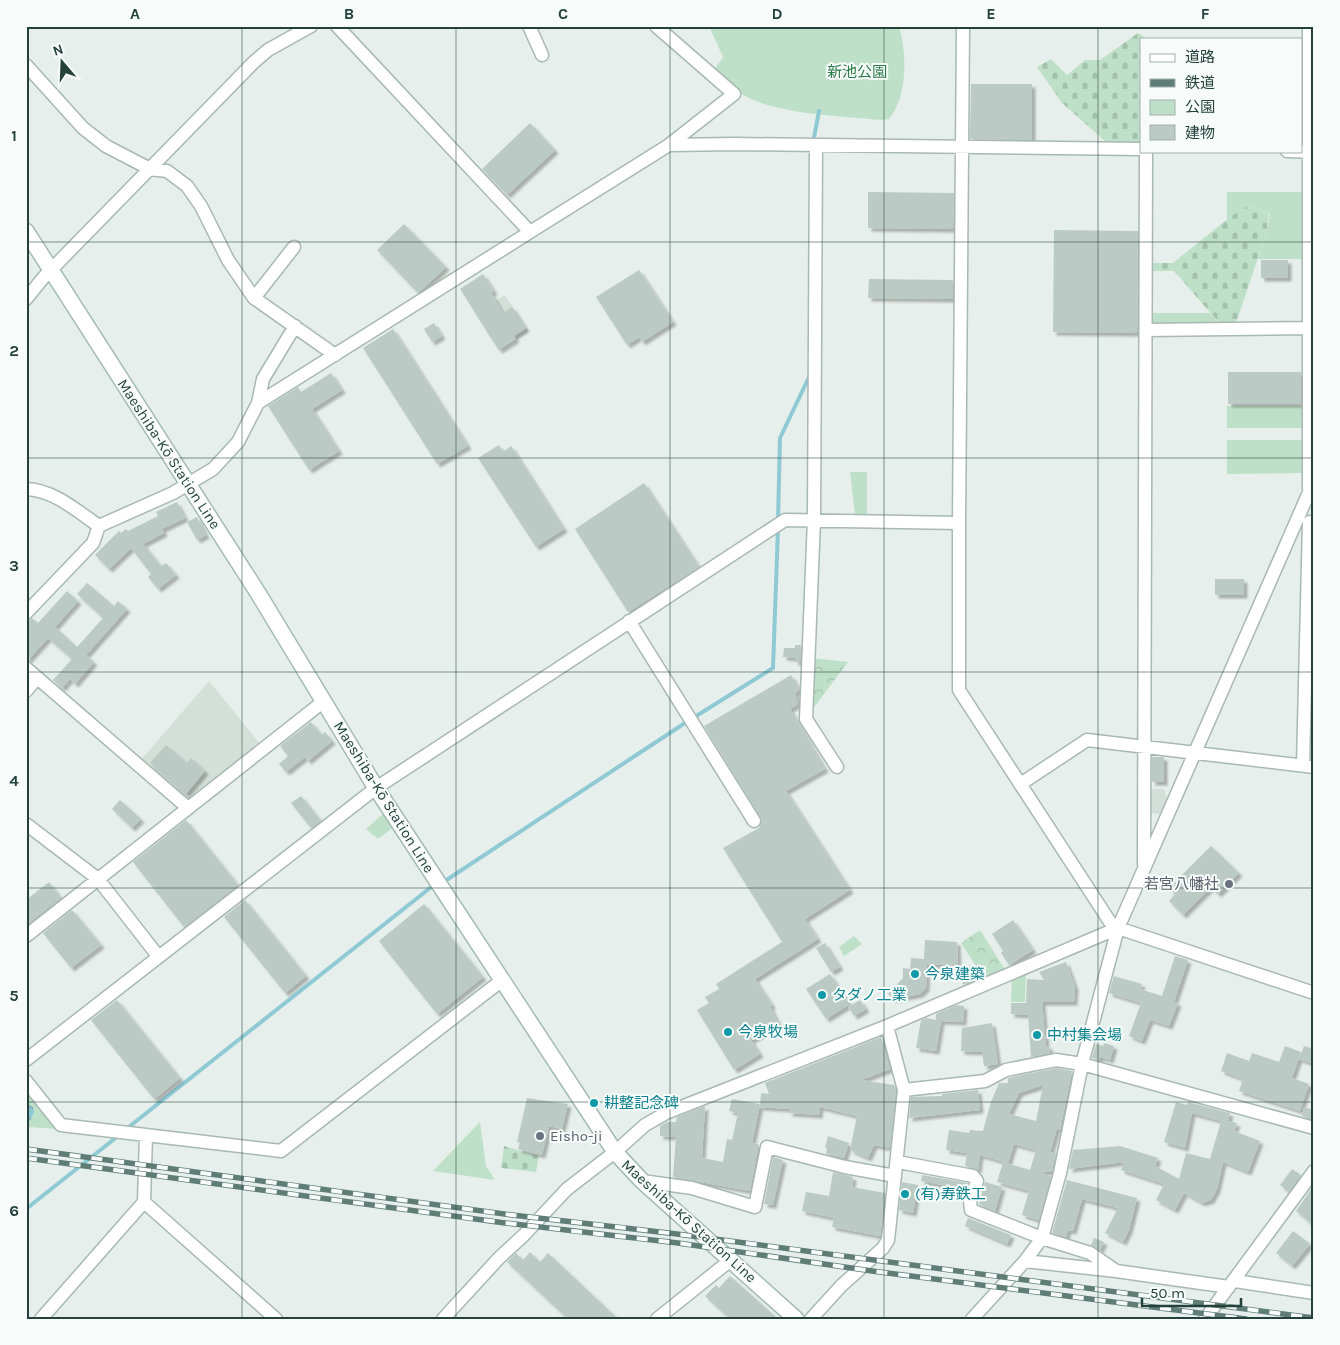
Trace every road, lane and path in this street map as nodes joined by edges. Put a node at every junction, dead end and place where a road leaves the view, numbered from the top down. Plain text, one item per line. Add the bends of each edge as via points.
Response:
1 (311, 26) edge
2 (337, 26) edge
3 (529, 26) edge
4 (656, 26) edge
5 (963, 26) edge
6 (1309, 26) edge
7 (542, 55) dead end
8 (26, 65) edge
9 (669, 145) junction
10 (816, 146) junction
11 (963, 149) junction
12 (1140, 150) edge
13 (1146, 152) edge
14 (1311, 152) edge
15 (150, 169) junction
16 (26, 231) edge
17 (530, 232) junction
18 (294, 247) dead end
19 (51, 270) junction
20 (254, 298) junction
21 (26, 299) edge
22 (295, 326) junction
23 (1309, 328) junction
24 (1146, 330) junction
25 (335, 355) junction
26 (258, 403) junction
27 (189, 485) junction
28 (1312, 486) edge
29 (26, 489) edge
30 (814, 519) junction
31 (1306, 522) edge
32 (958, 523) junction
33 (100, 526) junction
34 (26, 613) edge
35 (629, 621) junction
36 (26, 668) edge
37 (37, 678) junction
38 (26, 691) edge
39 (324, 701) junction
40 (1144, 746) junction
41 (1196, 752) junction
42 (1308, 766) edge
43 (837, 767) dead end
44 (1022, 783) junction
45 (376, 788) junction
46 (188, 808) junction
47 (754, 821) dead end
48 (26, 824) edge
49 (1144, 870) junction
50 (98, 879) junction
51 (1118, 928) junction
52 (26, 936) edge
53 (158, 956) junction
54 (502, 981) junction
55 (1314, 993) edge
56 (887, 1026) junction
57 (26, 1060) edge
58 (1082, 1064) junction
59 (26, 1081) edge
60 (904, 1090) junction
61 (1314, 1128) edge
62 (146, 1135) junction
63 (615, 1152) junction
64 (898, 1162) junction
65 (1314, 1171) edge
66 (895, 1176) junction
67 (642, 1181) junction
68 (144, 1202) junction
69 (1042, 1238) junction
70 (732, 1259) junction
71 (1025, 1261) junction
72 (1116, 1271) junction
73 (1232, 1284) junction
74 (1314, 1293) edge
75 (41, 1319) edge
76 (276, 1319) edge
77 (444, 1319) edge
78 (657, 1319) edge
79 (796, 1319) edge
80 (811, 1319) edge
81 (972, 1319) edge
82 (1205, 1319) edge

1 - 15 street via 254,62
2 - 17 street
3 - 7 street
4 - 9 street via 734,94
5 - 11 street
6 - 14 street
8 - 15 street via 83,128 106,146
9 - 10 street
9 - 17 street
10 - 11 street
10 - 30 street
11 - 12 street
11 - 32 street
13 - 24 street
14 - 23 street
15 - 19 street
15 - 20 street via 167,171 186,186 201,206 228,260
16 - 19 main road, Maeshiba-Kō Station Line
17 - 25 street
18 - 20 street
19 - 21 street
19 - 27 main road, Maeshiba-Kō Station Line
20 - 22 street
22 - 25 street
22 - 26 street via 263,379
23 - 24 street
23 - 28 street
24 - 40 street
25 - 26 street
26 - 27 street via 238,442 213,469
27 - 33 street
27 - 39 main road, Maeshiba-Kō Station Line
28 - 31 street
29 - 33 street via 54,496
30 - 32 street
30 - 35 street via 785,520
30 - 43 street via 806,719
31 - 41 street
31 - 42 street
32 - 44 street via 960,690
33 - 34 street via 93,543
35 - 45 street
35 - 47 street
36 - 37 street
37 - 38 street
37 - 46 street
39 - 45 main road, Maeshiba-Kō Station Line
39 - 46 street
40 - 41 street
40 - 44 street via 1087,740
40 - 49 street
41 - 42 street
41 - 49 street
44 - 51 street via 1110,922
45 - 53 street
45 - 54 main road, Maeshiba-Kō Station Line
46 - 50 street
48 - 50 street
49 - 51 street
50 - 52 street
50 - 53 street
51 - 55 street
51 - 56 street
51 - 58 street
53 - 57 street
54 - 62 street via 281,1151
54 - 63 main road, Maeshiba-Kō Station Line
56 - 60 street
56 - 63 street via 666,1113 645,1124
58 - 60 street via 1056,1060 1006,1070 985,1081
58 - 61 street
58 - 69 street via 1060,1173
59 - 62 street via 61,1125
60 - 64 street
62 - 68 street
63 - 67 main road, Maeshiba-Kō Station Line
63 - 77 street via 567,1189
64 - 66 street
64 - 69 street via 973,1176 977,1181 970,1201 971,1210
65 - 73 street
66 - 67 street via 767,1147 756,1207 692,1188
66 - 80 street via 888,1240
67 - 70 main road, Maeshiba-Kō Station Line
68 - 75 street
68 - 76 street
69 - 71 street
69 - 72 street via 1090,1253
70 - 78 street
70 - 79 main road, Maeshiba-Kō Station Line
71 - 72 street
71 - 81 street
72 - 73 street
73 - 74 street
73 - 82 street

